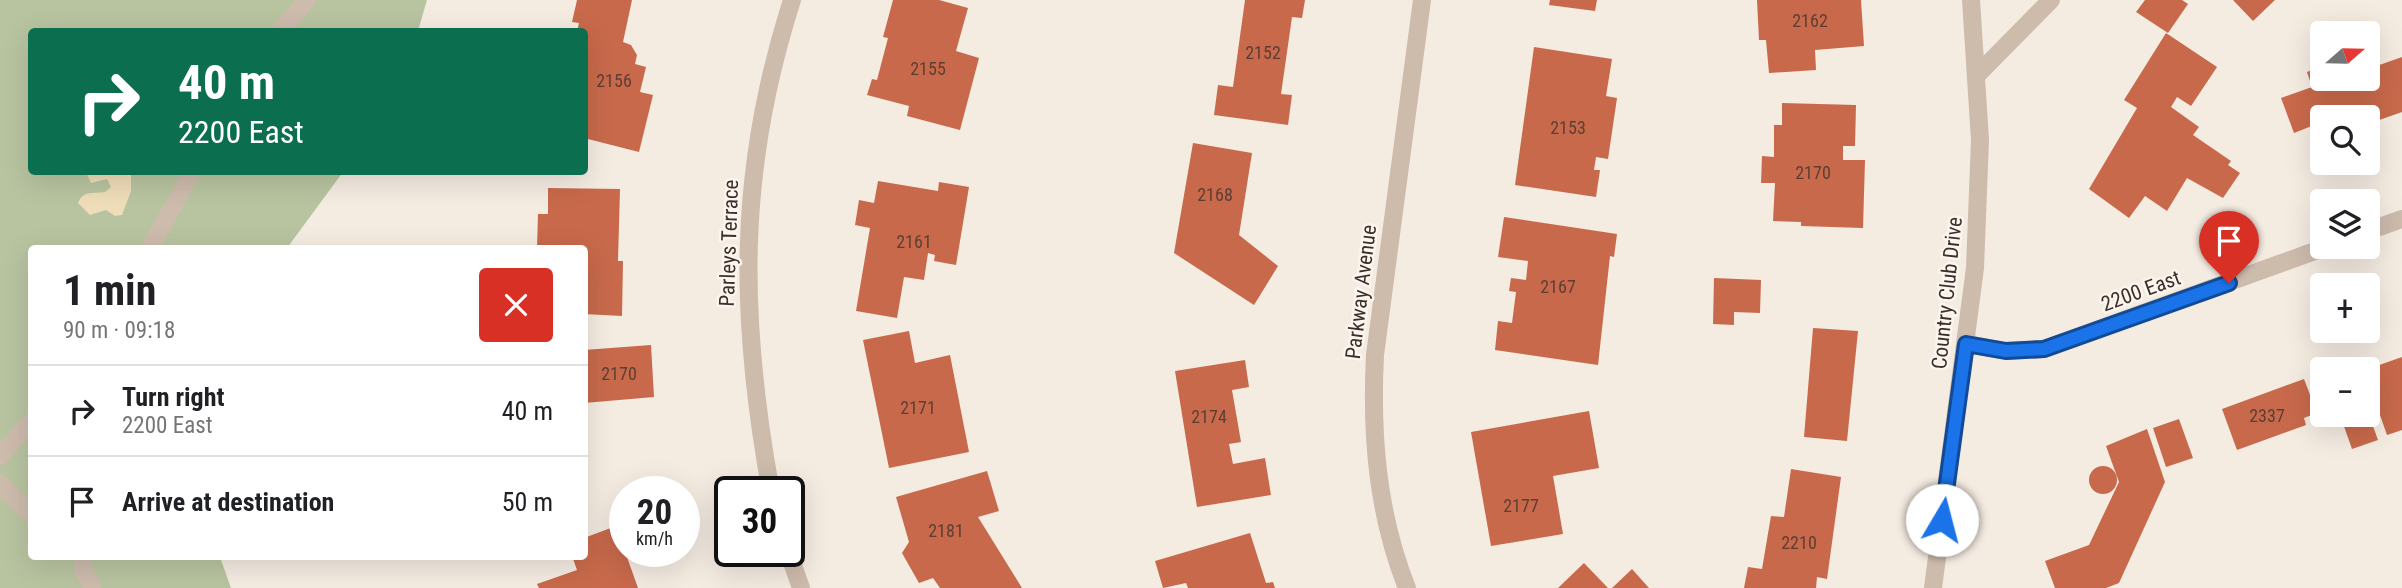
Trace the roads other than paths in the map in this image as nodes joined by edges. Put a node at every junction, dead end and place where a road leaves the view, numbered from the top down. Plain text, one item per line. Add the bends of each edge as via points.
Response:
1 (307, 0) edge
2 (792, 0) edge
3 (1422, 0) edge
4 (1971, 0) edge
5 (2051, 0) edge
6 (282, 28) edge
7 (1977, 75) junction
8 (190, 175) edge
9 (2402, 219) edge
10 (2380, 227) edge
11 (152, 245) edge
12 (2310, 253) edge
13 (1966, 344) junction
14 (28, 424) edge
15 (0, 456) edge
16 (769, 476) edge
17 (0, 484) edge
18 (28, 512) edge
19 (80, 561) edge
20 (794, 567) edge
21 (93, 588) edge
22 (801, 588) edge
23 (1407, 588) edge
24 (1933, 588) edge

1 - 6 street
2 - 16 street, Parleys Terrace via 762,111 746,266 749,347
3 - 23 street, Parkway Avenue via 1375,355 1373,403 1374,451 1382,498
4 - 7 street, Country Club Drive
5 - 7 street
7 - 13 street, Country Club Drive via 1979,203
8 - 11 street
9 - 10 street
12 - 13 street, 2200 East via 2044,349 2006,351
13 - 24 street, Country Club Drive
14 - 15 street
17 - 18 street
19 - 21 street
20 - 22 street

